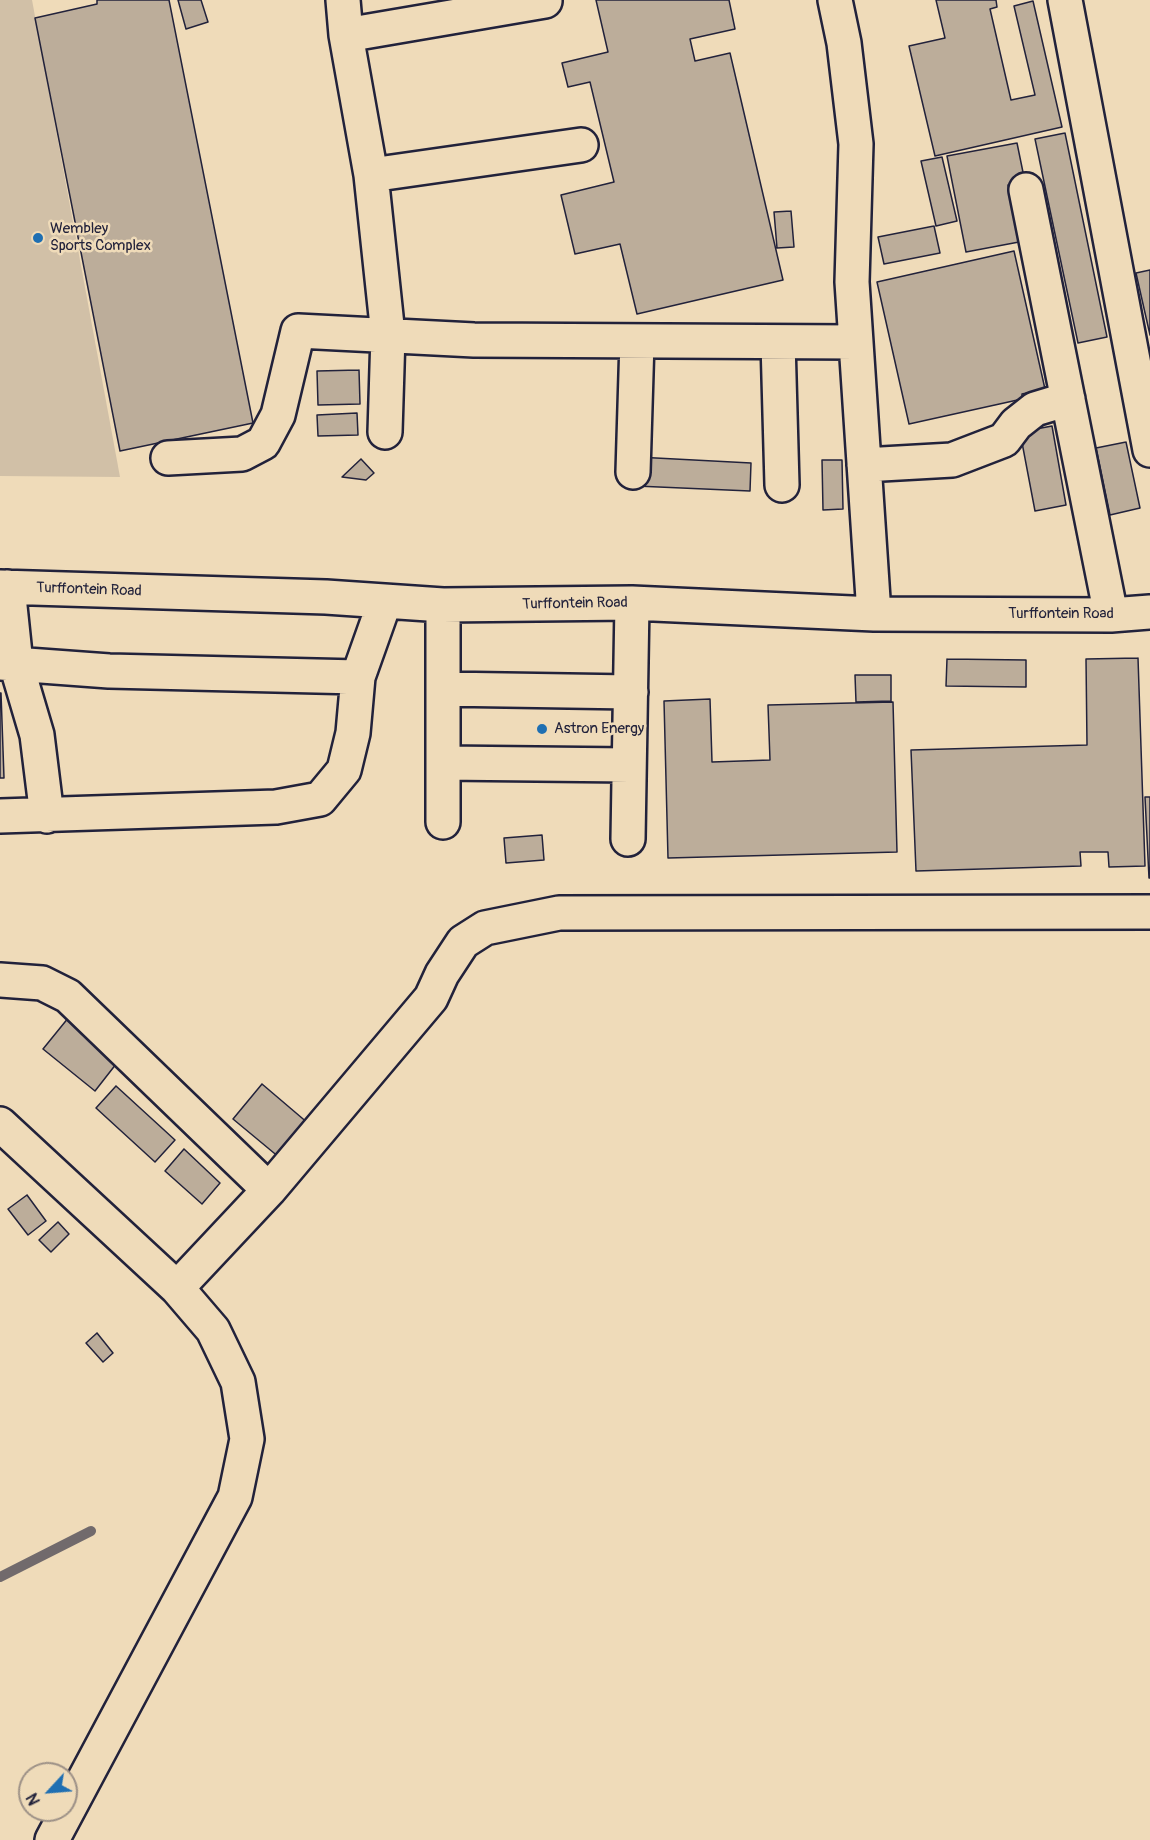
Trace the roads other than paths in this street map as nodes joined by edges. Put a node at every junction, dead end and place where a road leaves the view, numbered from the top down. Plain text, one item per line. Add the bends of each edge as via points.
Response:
1 (344, 0) edge
2 (835, 0) edge
3 (1065, 0) edge
4 (545, 1) edge
5 (346, 35) junction
6 (581, 145) dead end
7 (371, 175) junction
8 (1026, 190) dead end
9 (388, 335) junction
10 (638, 341) junction
11 (778, 342) junction
12 (856, 342) junction
13 (1068, 399) junction
14 (385, 432) dead end
15 (1150, 450) edge
16 (168, 458) dead end
17 (864, 465) junction
18 (633, 472) dead end
19 (782, 484) dead end
20 (4, 587) edge
21 (385, 601) junction
22 (632, 603) junction
23 (443, 605) junction
24 (1150, 612) edge
25 (874, 614) junction
26 (1112, 615) junction
27 (8, 664) edge
28 (358, 677) junction
29 (443, 688) junction
30 (631, 692) junction
31 (443, 763) junction
32 (629, 765) junction
33 (0, 816) edge
34 (47, 816) junction
35 (443, 822) dead end
36 (628, 839) dead end
37 (1150, 912) edge
38 (0, 980) edge
39 (0, 1124) edge
40 (269, 1190) junction
41 (177, 1288) junction
42 (52, 1840) edge

1 - 5 street
2 - 12 street via 856,144 852,282
3 - 15 street
4 - 5 street
5 - 7 street
6 - 7 street
7 - 9 street
8 - 13 street
9 - 10 street
9 - 14 street
9 - 16 street via 298,331 278,415 263,443 242,454
10 - 11 street
10 - 18 street
11 - 12 street
11 - 19 street
12 - 17 street
13 - 17 street via 1035,409 1004,440 952,459
13 - 26 street
17 - 25 street
20 - 21 street, Turffontein Road
20 - 27 street
21 - 23 street, Turffontein Road
21 - 28 street
22 - 23 street, Turffontein Road
22 - 25 street, Turffontein Road
22 - 30 street
23 - 29 street
24 - 26 street, Turffontein Road
25 - 26 street, Turffontein Road
27 - 28 street via 109,671
27 - 34 street via 37,735
28 - 34 street via 353,733 344,770 320,799 276,807
29 - 30 street
29 - 31 street
30 - 32 street
31 - 32 street
31 - 35 street
32 - 36 street
33 - 34 street
37 - 40 street via 558,913 485,928 463,942 431,998
38 - 40 street via 42,983 68,996
39 - 41 street
40 - 41 street
41 - 42 street via 213,1330 238,1382 247,1439 235,1497

